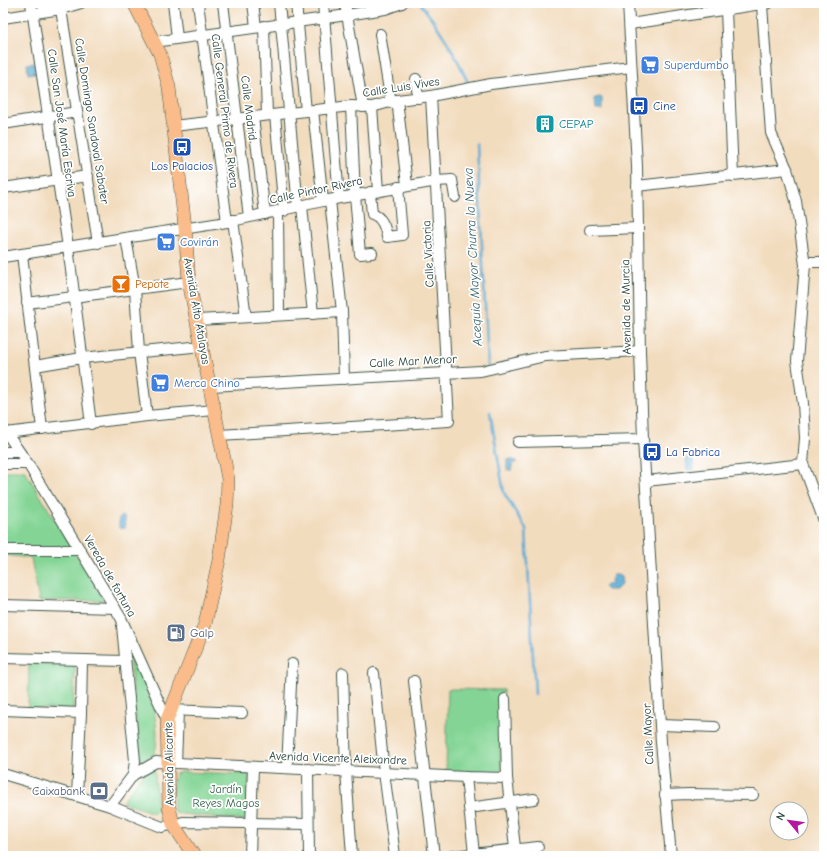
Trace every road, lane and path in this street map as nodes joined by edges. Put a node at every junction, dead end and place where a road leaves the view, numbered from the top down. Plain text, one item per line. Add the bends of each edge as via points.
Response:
1 (31, 3) edge
2 (81, 3) edge
3 (134, 3) edge
4 (173, 3) edge
5 (198, 3) edge
6 (222, 3) edge
7 (253, 3) edge
8 (279, 3) edge
9 (296, 3) edge
10 (323, 3) edge
11 (346, 3) edge
12 (402, 3) edge
13 (628, 3) edge
14 (765, 4) edge
15 (750, 5) edge
16 (61, 6) edge
17 (723, 8) edge
18 (32, 14) junction
19 (347, 15) junction
20 (3, 18) edge
21 (325, 18) junction
22 (297, 21) junction
23 (281, 24) junction
24 (630, 24) junction
25 (260, 27) junction
26 (226, 32) junction
27 (380, 34) dead end
28 (202, 35) junction
29 (177, 38) junction
30 (154, 42) junction
31 (631, 67) junction
32 (416, 79) dead end
33 (431, 96) junction
34 (418, 98) junction
35 (394, 102) junction
36 (351, 106) junction
37 (367, 107) junction
38 (332, 108) junction
39 (310, 110) junction
40 (77, 112) junction
41 (289, 113) junction
42 (271, 115) junction
43 (47, 117) junction
44 (253, 117) junction
45 (237, 119) junction
46 (212, 122) junction
47 (3, 124) edge
48 (174, 126) junction
49 (787, 169) junction
50 (88, 176) junction
51 (733, 176) junction
52 (56, 180) junction
53 (437, 181) junction
54 (403, 186) junction
55 (637, 186) junction
56 (3, 188) edge
57 (374, 192) junction
58 (355, 195) junction
59 (455, 197) dead end
60 (330, 200) junction
61 (300, 207) junction
62 (281, 211) junction
63 (265, 214) junction
64 (249, 217) junction
65 (230, 221) junction
66 (185, 227) junction
67 (638, 228) junction
68 (590, 230) dead end
69 (126, 238) junction
70 (98, 243) junction
71 (68, 247) junction
72 (372, 253) dead end
73 (22, 254) junction
74 (3, 257) edge
75 (805, 262) junction
76 (824, 262) edge
77 (190, 282) junction
78 (135, 289) junction
79 (74, 297) junction
80 (27, 303) junction
81 (342, 312) junction
82 (313, 314) junction
83 (279, 316) junction
84 (246, 317) junction
85 (197, 320) junction
86 (202, 346) junction
87 (640, 351) junction
88 (139, 352) junction
89 (82, 358) junction
90 (35, 366) junction
91 (447, 372) junction
92 (344, 379) junction
93 (211, 386) junction
94 (214, 410) junction
95 (147, 416) junction
96 (91, 424) junction
97 (42, 429) junction
98 (5, 431) edge
99 (219, 434) junction
100 (644, 439) junction
101 (518, 442) dead end
102 (3, 452) edge
103 (19, 452) junction
104 (3, 464) edge
105 (28, 464) junction
106 (803, 464) junction
107 (646, 481) junction
108 (824, 521) edge
109 (3, 550) edge
110 (80, 550) junction
111 (3, 605) edge
112 (115, 608) junction
113 (654, 610) joint
114 (121, 618) junction
115 (205, 624) joint
116 (3, 658) edge
117 (82, 660) junction
118 (125, 661) junction
119 (292, 664) dead end
120 (343, 673) dead end
121 (374, 673) dead end
122 (414, 681) dead end
123 (505, 699) dead end
124 (3, 710) edge
125 (81, 713) junction
126 (242, 713) dead end
127 (172, 714) junction
128 (661, 725) junction
129 (715, 727) dead end
130 (172, 763) junction
131 (253, 768) junction
132 (287, 768) junction
133 (308, 769) junction
134 (346, 771) junction
135 (384, 772) junction
136 (3, 774) edge
137 (132, 775) junction
138 (424, 775) junction
139 (466, 777) junction
140 (507, 778) junction
141 (665, 795) junction
142 (753, 795) dead end
143 (78, 796) junction
144 (534, 799) dead end
145 (510, 802) junction
146 (110, 806) junction
147 (469, 808) junction
148 (173, 824) junction
149 (251, 824) junction
150 (308, 824) junction
151 (538, 847) dead end
152 (515, 852) edge
153 (474, 854) junction
154 (194, 856) edge
155 (250, 856) edge
156 (309, 856) edge
157 (352, 856) edge
158 (395, 856) edge
159 (434, 856) edge
160 (452, 856) edge
161 (671, 856) edge

1 - 18 street, Calle San José María Escriva
2 - 16 street
3 - 30 main road, Avenida Alto Atalayas
4 - 29 street
5 - 28 street, Calle General Primo de Rivera
6 - 26 street, Calle Madrid
7 - 25 street
8 - 23 street
9 - 22 street
10 - 21 street
11 - 19 street
12 - 19 street via 385,9
13 - 24 street, Avenida de Murcia
14 - 15 street
14 - 49 street via 771,133
15 - 17 street
16 - 18 street
16 - 40 street, Calle Domingo Sandoval Sabater
17 - 24 street
17 - 51 street
18 - 20 street
18 - 43 street, Calle San José María Escriva
19 - 21 street
19 - 37 street
21 - 22 street
21 - 38 street
22 - 23 street
22 - 39 street
23 - 25 street
23 - 41 street
24 - 31 street, Avenida de Murcia
25 - 26 street
25 - 42 street
26 - 28 street
26 - 45 street, Calle Madrid
27 - 35 street
28 - 29 street
28 - 46 street, Calle General Primo de Rivera
29 - 30 street
30 - 48 main road, Avenida Alto Atalayas via 169,86
31 - 33 street, Calle Luis Vives via 491,84
31 - 55 street, Avenida de Murcia
32 - 34 street
33 - 34 street, Calle Luis Vives
33 - 53 street, Calle Victoria
34 - 35 street, Calle Luis Vives
35 - 37 street, Calle Luis Vives
35 - 54 street
36 - 37 street, Calle Luis Vives
36 - 38 street, Calle Luis Vives
36 - 58 street
37 - 57 street
38 - 39 street, Calle Luis Vives
38 - 60 street
39 - 41 street, Calle Luis Vives
39 - 60 street
40 - 43 street
40 - 50 street, Calle Domingo Sandoval Sabater
41 - 42 street, Calle Luis Vives
41 - 61 street
42 - 44 street, Calle Luis Vives
42 - 62 street
43 - 47 street
43 - 52 street, Calle San José María Escriva
44 - 45 street, Calle Luis Vives
44 - 63 street
45 - 46 street, Calle Luis Vives
45 - 64 street, Calle Madrid
46 - 48 street, Calle Luis Vives
46 - 65 street, Calle General Primo de Rivera
48 - 66 main road, Avenida Alto Atalayas
49 - 51 street
49 - 75 street via 796,201
50 - 52 street
50 - 70 street, Calle Domingo Sandoval Sabater
51 - 55 street
52 - 56 street
52 - 71 street, Calle San José María Escriva
53 - 54 street, Calle Pintor Rivera
53 - 59 street, Calle Pintor Rivera via 452,180
53 - 91 street, Calle Victoria
54 - 57 street, Calle Pintor Rivera
54 - 57 street via 402,235 387,237 385,226 372,214
55 - 67 street, Avenida de Murcia
57 - 58 street, Calle Pintor Rivera
58 - 60 street, Calle Pintor Rivera
58 - 72 street via 360,254
60 - 61 street, Calle Pintor Rivera
60 - 81 street
61 - 62 street, Calle Pintor Rivera
61 - 82 street
62 - 63 street, Calle Pintor Rivera
62 - 83 street
63 - 64 street, Calle Pintor Rivera
64 - 65 street, Calle Pintor Rivera
65 - 66 street, Calle Pintor Rivera
65 - 84 street, Calle General Primo de Rivera
66 - 69 street, Calle Pintor Rivera
66 - 77 main road, Avenida Alto Atalayas
67 - 68 street
67 - 87 street, Avenida de Murcia
69 - 70 street, Calle Pintor Rivera
69 - 78 street
70 - 71 street, Calle Pintor Rivera
71 - 73 street, Calle Pintor Rivera
71 - 79 street, Calle San José María Escriva
73 - 74 street, Calle Pintor Rivera
73 - 80 street
75 - 76 street
75 - 106 street via 797,361 803,403
77 - 78 street
77 - 85 main road, Avenida Alto Atalayas
78 - 79 street
78 - 88 street
79 - 80 street
79 - 89 street, Calle San José María Escriva
80 - 90 street
81 - 82 street
81 - 92 street
82 - 83 street
83 - 84 street
84 - 85 street
85 - 86 main road, Avenida Alto Atalayas
86 - 88 street
86 - 93 main road, Avenida Alto Atalayas
87 - 91 street, Calle Mar Menor via 546,356 481,370
87 - 100 street, Avenida de Murcia
88 - 89 street
88 - 95 street
89 - 90 street
89 - 96 street, Calle San José María Escriva
90 - 97 street
91 - 92 street, Calle Mar Menor
91 - 99 street, Calle Victoria via 449,421
92 - 93 street, Calle Mar Menor
93 - 94 main road, Avenida Alto Atalayas
94 - 95 street
94 - 99 main road, Avenida Alto Atalayas
95 - 96 street
96 - 97 street
97 - 98 street
98 - 103 street
99 - 115 main road, Avenida Alto Atalayas via 228,479 227,505 219,560
100 - 101 street
100 - 107 street, Avenida de Murcia
102 - 103 street
103 - 105 street, Vereda de fortuna
104 - 105 street
105 - 110 street, Vereda de fortuna
106 - 107 street
106 - 108 street
107 - 113 street, Avenida de Murcia
109 - 110 street
110 - 112 street, Vereda de fortuna
111 - 112 street
112 - 114 street, Vereda de fortuna
113 - 128 street, Calle Mayor
114 - 118 street, Vereda de fortuna
114 - 127 street, Vereda de fortuna
115 - 127 main road, Avenida Alicante
116 - 117 street
117 - 118 street
117 - 125 street
118 - 137 street, Vereda de fortuna via 134,761
119 - 132 street
120 - 134 street
121 - 135 street
122 - 138 street
123 - 140 street
124 - 125 street
125 - 143 street
126 - 127 street
127 - 130 main road, Avenida Alicante
128 - 129 street
128 - 141 street, Calle Mayor
130 - 131 street, Avenida Vicente Aleixandre
130 - 137 street, Avenida Vicente Aleixandre via 156,762
130 - 148 main road, Avenida Alicante via 169,807
131 - 132 street, Avenida Vicente Aleixandre
131 - 149 street
132 - 133 street, Avenida Vicente Aleixandre
133 - 134 street, Avenida Vicente Aleixandre
133 - 150 street
134 - 135 street, Avenida Vicente Aleixandre
134 - 157 street
135 - 138 street, Avenida Vicente Aleixandre
135 - 158 street
136 - 143 street
137 - 146 street
138 - 139 street, Avenida Vicente Aleixandre
138 - 159 street
139 - 140 street, Avenida Vicente Aleixandre
139 - 147 street
140 - 145 street
141 - 142 street
141 - 161 street, Calle Mayor
143 - 146 street
144 - 145 street
145 - 147 street
145 - 152 street
146 - 148 street via 162,827
147 - 153 street
148 - 149 street
148 - 154 main road, Avenida Alicante
149 - 150 street
149 - 155 street
150 - 156 street
151 - 152 street
152 - 153 street
153 - 160 street

